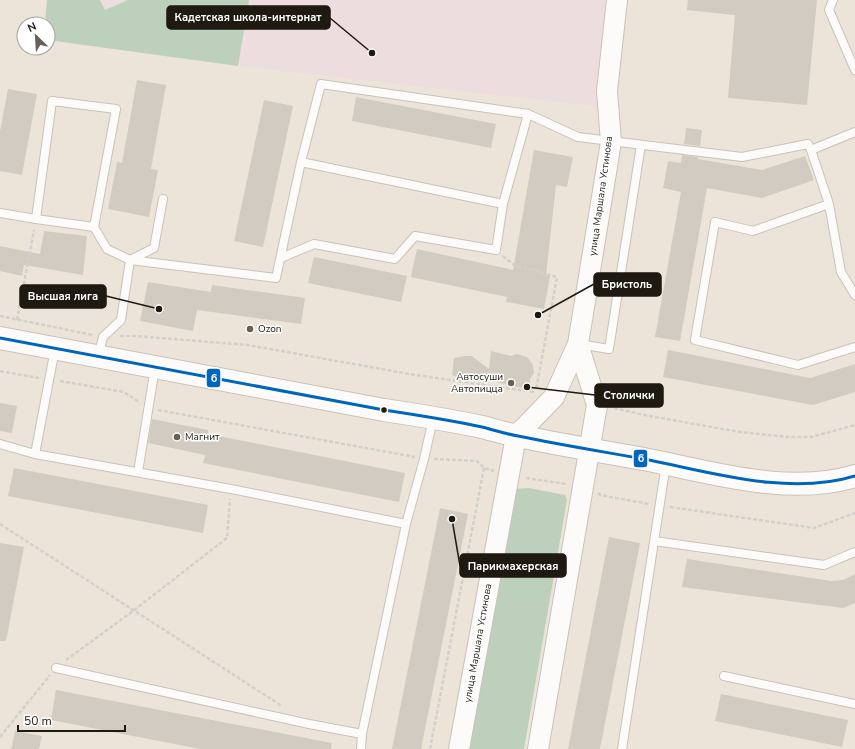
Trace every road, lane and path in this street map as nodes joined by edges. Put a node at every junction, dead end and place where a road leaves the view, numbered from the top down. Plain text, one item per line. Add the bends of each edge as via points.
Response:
1 (618, 0) edge
2 (833, 0) edge
3 (855, 70) edge
4 (528, 114) junction
5 (855, 132) edge
6 (611, 142) junction
7 (641, 145) junction
8 (811, 150) junction
9 (301, 162) junction
10 (163, 199) dead end
11 (503, 204) junction
12 (829, 204) junction
13 (0, 213) edge
14 (36, 219) junction
15 (94, 227) junction
16 (496, 250) junction
17 (281, 258) junction
18 (130, 260) junction
19 (855, 295) edge
20 (0, 316) edge
21 (17, 320) junction
22 (0, 338) edge
23 (578, 344) junction
24 (101, 347) junction
25 (855, 347) edge
26 (55, 348) junction
27 (155, 367) junction
28 (0, 370) edge
29 (49, 379) junction
30 (597, 404) junction
31 (149, 408) junction
32 (434, 418) junction
33 (855, 425) edge
34 (516, 436) junction
35 (0, 444) edge
36 (589, 449) junction
37 (35, 454) junction
38 (424, 459) junction
39 (667, 464) junction
40 (484, 468) junction
41 (138, 472) junction
42 (509, 476) junction
43 (855, 476) edge
44 (582, 487) junction
45 (231, 489) junction
46 (660, 506) junction
47 (855, 513) edge
48 (0, 524) edge
49 (406, 524) junction
50 (654, 541) junction
51 (855, 552) edge
52 (133, 611) junction
53 (56, 668) junction
54 (724, 676) dead end
55 (855, 704) edge
56 (283, 707) dead end
57 (362, 734) junction
58 (0, 737) edge
59 (361, 749) edge
60 (430, 749) edge
61 (459, 749) edge
62 (538, 749) edge
63 (622, 749) edge

1 - 6 street, улица Маршала Устинова via 607,91
2 - 3 lane via 829,10
4 - 6 lane via 578,137
4 - 9 lane via 321,84
4 - 11 lane
5 - 8 lane
6 - 7 lane
6 - 23 street, улица Маршала Устинова
7 - 8 lane via 742,157 808,144
7 - 23 lane via 609,349
8 - 12 lane
9 - 11 lane
9 - 17 lane
10 - 18 lane via 154,248
11 - 16 lane
12 - 19 lane via 841,272
12 - 25 lane via 753,231 715,222 695,340 798,365
13 - 14 lane
14 - 15 lane
14 - 15 lane via 52,101 116,109
14 - 21 path
15 - 18 lane via 107,249
16 - 17 lane via 416,236 395,259 314,244
16 - 24 path via 514,266 557,277 536,392 409,374 248,345 135,336
17 - 18 lane via 276,278
18 - 24 lane via 121,320
20 - 21 path
21 - 24 path
22 - 26 main road
23 - 30 street, улица Маршала Устинова
23 - 34 street, улица Маршала Устинова via 554,397
24 - 26 main road
24 - 27 main road
26 - 29 lane
27 - 31 lane
27 - 32 main road
28 - 29 path
29 - 31 path via 124,392
29 - 37 lane
30 - 33 path via 725,430 787,437 810,437
30 - 36 street, улица Маршала Устинова
31 - 38 path
31 - 41 lane
32 - 34 main road
32 - 38 lane
34 - 36 main road
34 - 42 street, улица Маршала Устинова
35 - 37 lane
36 - 39 main road
36 - 44 street, улица Маршала Устинова
37 - 41 lane
38 - 40 path via 477,461
38 - 49 lane
39 - 43 main road via 733,478 803,484
39 - 46 lane
40 - 42 path
40 - 60 path
41 - 45 lane
42 - 44 path
42 - 61 street, улица Маршала Устинова
44 - 46 path via 596,489 600,495
44 - 62 street, улица Маршала Устинова
45 - 49 lane
45 - 52 path via 227,538
46 - 47 path via 814,528
46 - 50 lane
48 - 52 path
49 - 57 lane
50 - 51 lane via 824,565
50 - 63 lane
52 - 53 path
52 - 56 path
53 - 57 lane
53 - 58 path
54 - 55 lane
57 - 59 lane

